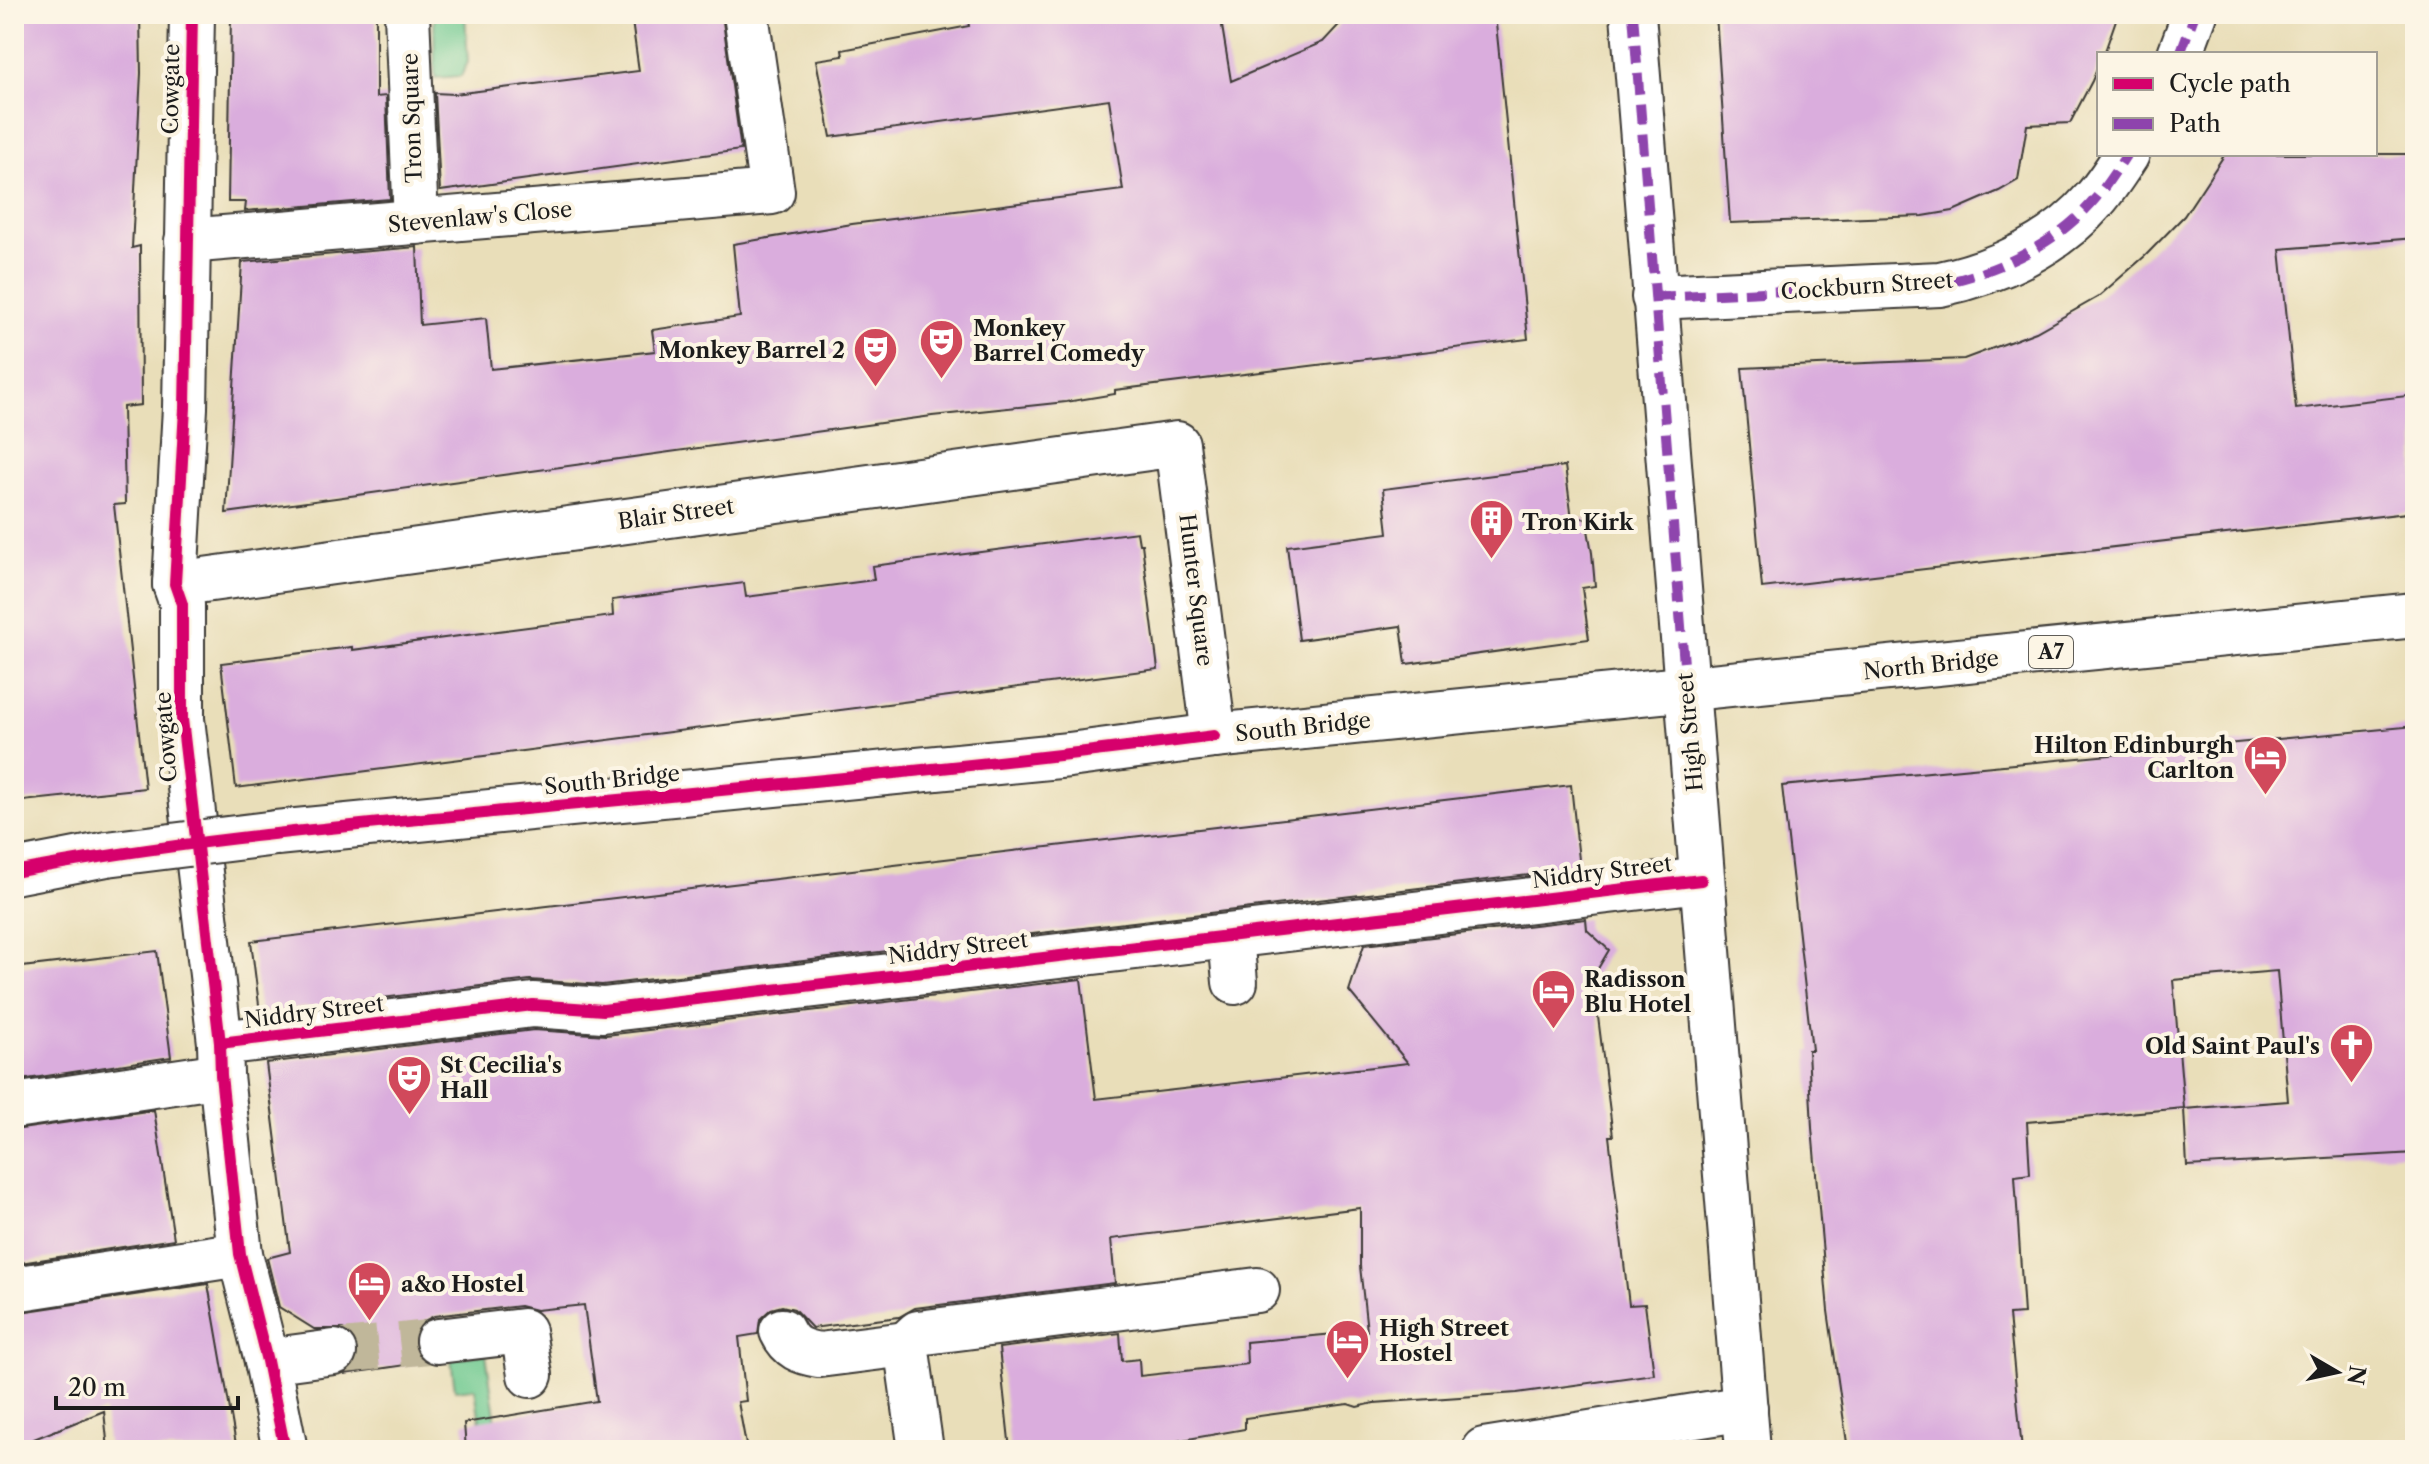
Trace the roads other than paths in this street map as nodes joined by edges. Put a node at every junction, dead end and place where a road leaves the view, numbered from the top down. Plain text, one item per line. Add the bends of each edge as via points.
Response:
1 (192, 14) edge
2 (407, 14) edge
3 (746, 14) edge
4 (1633, 14) edge
5 (2195, 14) edge
6 (2181, 52) edge
7 (2126, 156) edge
8 (416, 222) junction
9 (187, 241) junction
10 (1654, 297) junction
11 (1177, 444) joint
12 (175, 584) junction
13 (2415, 615) edge
14 (1686, 690) junction
15 (1214, 736) junction
16 (14, 872) edge
17 (1701, 880) junction
18 (1231, 936) junction
19 (1235, 982) dead end
20 (220, 1059) junction
21 (14, 1106) edge
22 (240, 1254) junction
23 (14, 1289) edge
24 (1257, 1290) dead end
25 (782, 1331) dead end
26 (438, 1341) tunnel mouth
27 (906, 1344) junction
28 (334, 1352) tunnel mouth
29 (267, 1361) junction
30 (530, 1375) dead end
31 (1746, 1429) edge
32 (285, 1450) edge
33 (921, 1450) edge
34 (1484, 1450) edge

1 - 9 street, Cowgate
2 - 8 street, Tron Square
3 - 8 street, Stevenlaw's Close via 772,192
4 - 10 street, High Street
5 - 6 street
7 - 10 street, Cockburn Street via 2075,219 2013,261 1973,277 1940,284
8 - 9 street, Stevenlaw's Close
9 - 12 street, Cowgate
10 - 14 street, High Street
11 - 12 street, Blair Street
11 - 15 street, Hunter Square
12 - 20 street, Cowgate via 182,604 182,719
13 - 14 street, North Bridge / A7
14 - 15 street, South Bridge / A7
14 - 17 street, High Street
15 - 16 street, South Bridge / A7, bridge via 276,833 107,854
17 - 18 street, Niddry Street
17 - 31 street, High Street
18 - 19 street
18 - 20 street, Niddry Street via 603,1010 533,1005
20 - 21 street, Niddry Street
20 - 22 street, Cowgate
22 - 23 street
22 - 29 street, Cowgate
24 - 27 street via 918,1333
25 - 27 street via 806,1354
26 - 30 street via 523,1331
27 - 33 street
28 - 29 street
29 - 32 street, Cowgate
31 - 34 street

